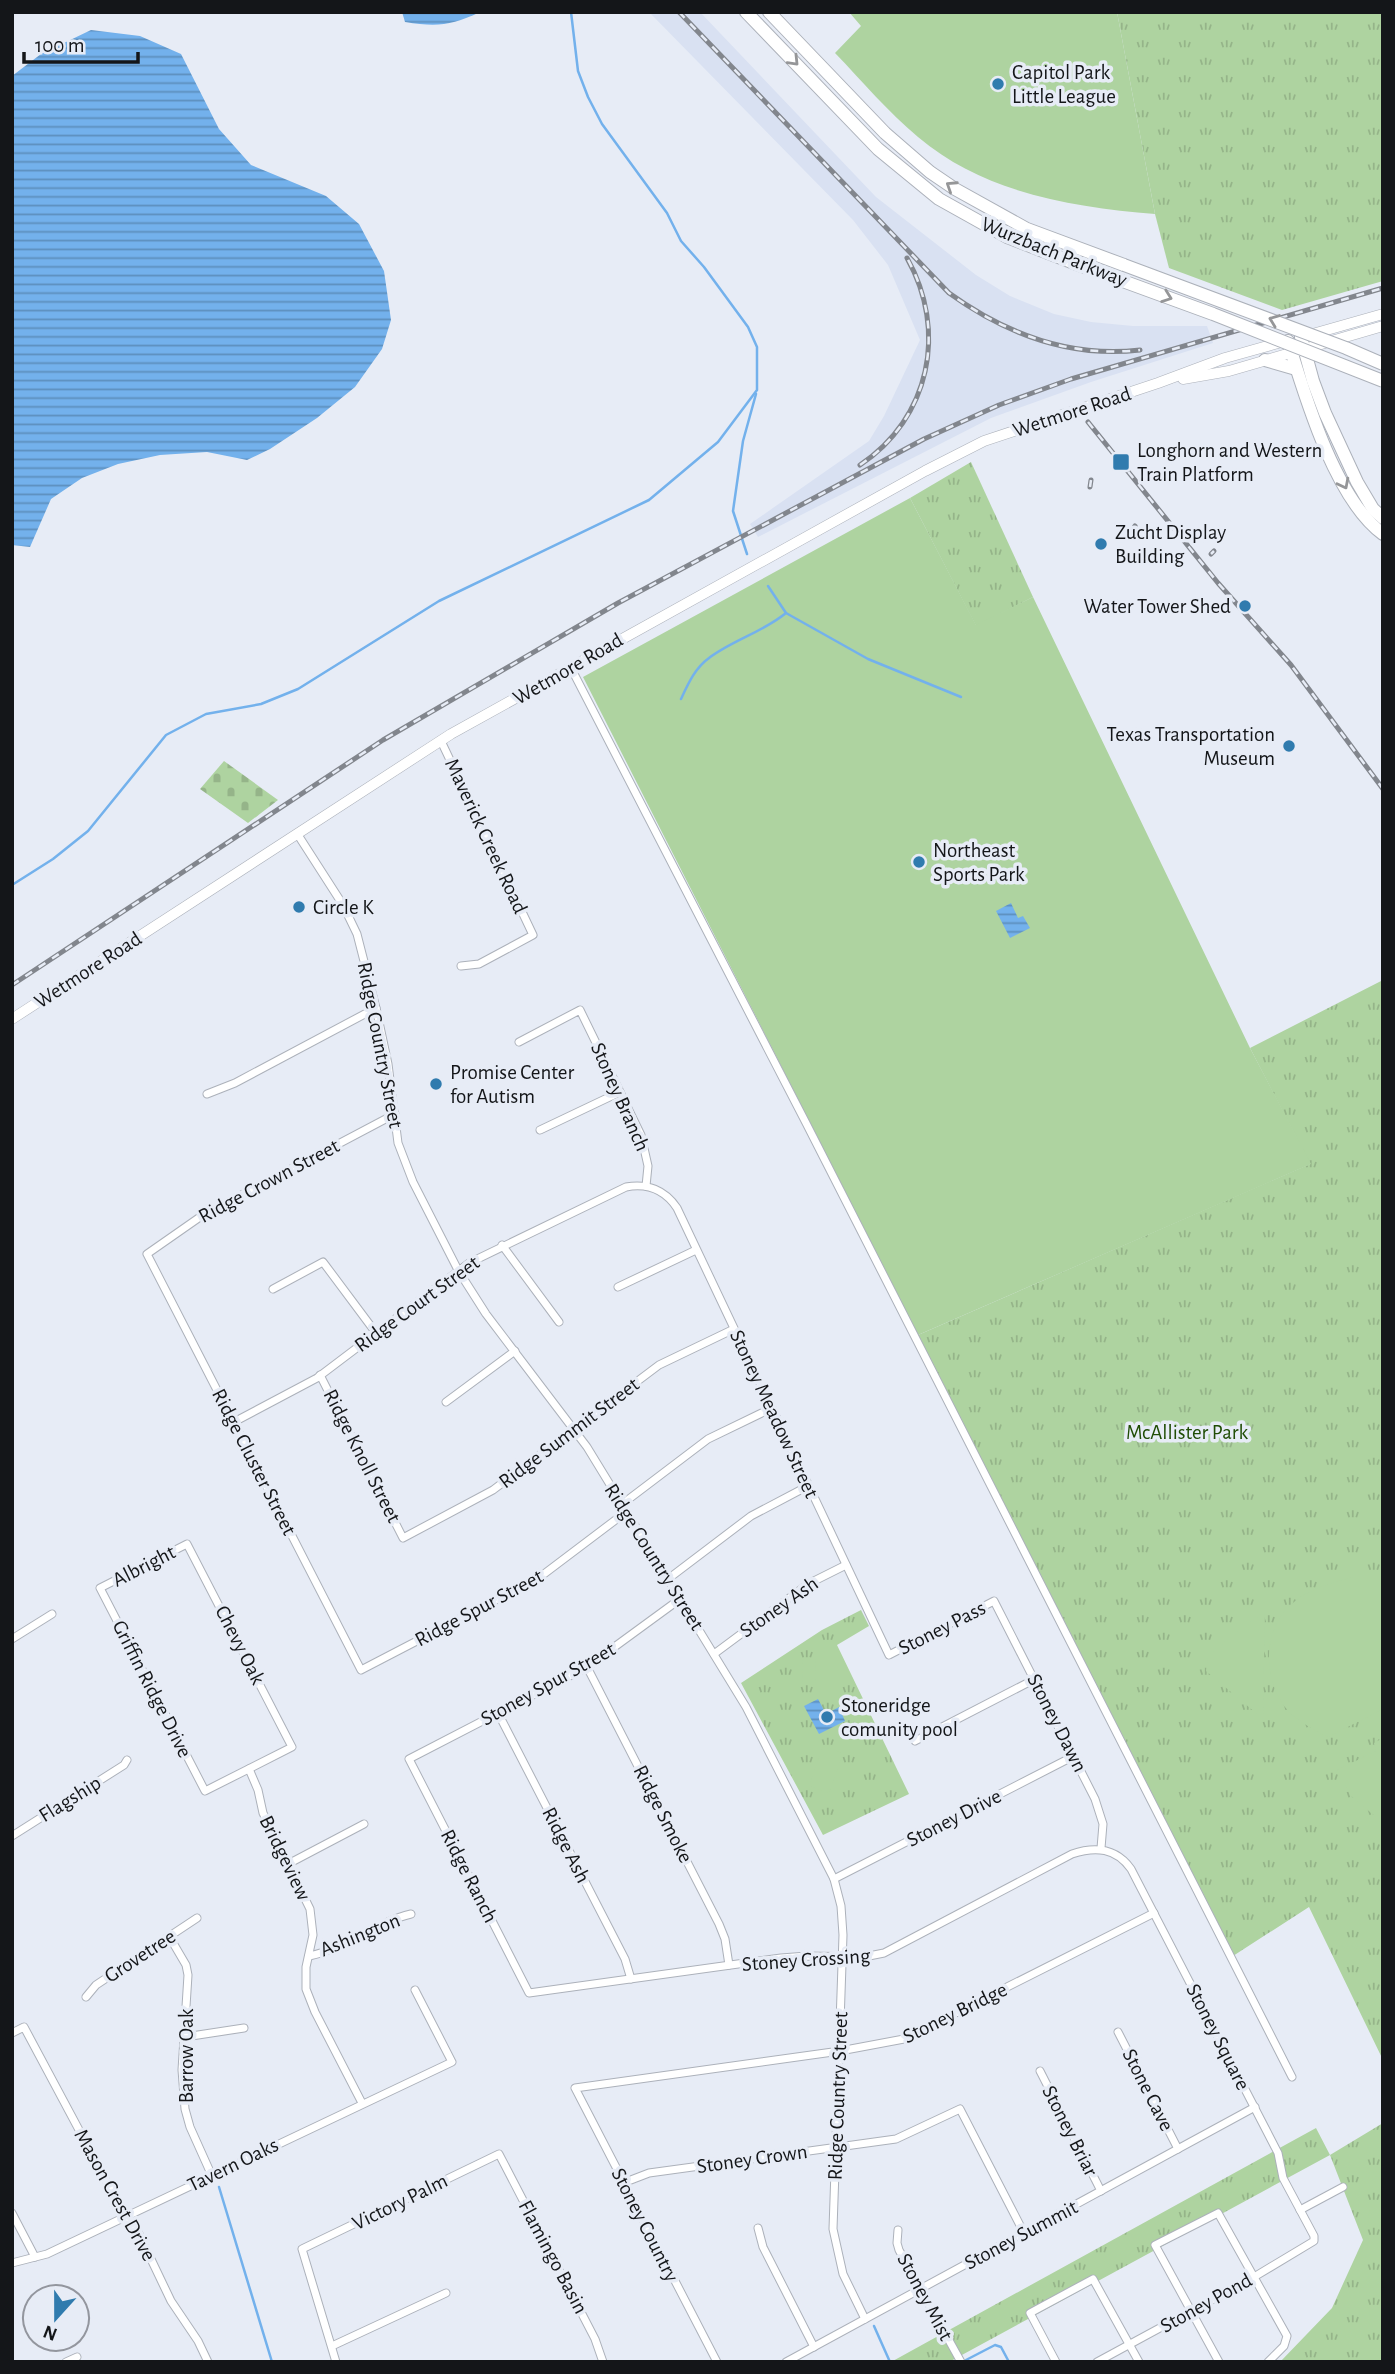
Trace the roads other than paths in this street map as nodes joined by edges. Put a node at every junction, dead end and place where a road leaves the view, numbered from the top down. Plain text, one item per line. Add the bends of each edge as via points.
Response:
1 (746, 12) edge
2 (769, 12) edge
3 (1383, 314) edge
4 (1383, 326) edge
5 (1333, 340) junction
6 (1296, 345) junction
7 (1265, 360) junction
8 (1383, 364) edge
9 (1296, 369) junction
10 (1312, 381) junction
11 (1383, 381) edge
12 (1158, 383) junction
13 (1383, 518) edge
14 (1383, 534) edge
15 (570, 668) junction
16 (441, 741) junction
17 (298, 835) junction
18 (461, 966) dead end
19 (376, 1008) junction
20 (12, 1020) edge
21 (519, 1042) dead end
22 (620, 1092) junction
23 (207, 1094) dead end
24 (395, 1114) junction
25 (540, 1130) dead end
26 (646, 1186) junction
27 (502, 1245) junction
28 (696, 1250) junction
29 (147, 1254) joint
30 (458, 1270) junction
31 (618, 1287) dead end
32 (273, 1289) dead end
33 (559, 1322) dead end
34 (734, 1329) junction
35 (376, 1333) junction
36 (514, 1351) junction
37 (320, 1375) junction
38 (446, 1402) dead end
39 (772, 1408) junction
40 (234, 1422) junction
41 (574, 1429) junction
42 (808, 1486) junction
43 (621, 1505) junction
44 (626, 1513) junction
45 (403, 1538) joint
46 (187, 1544) joint
47 (846, 1565) junction
48 (668, 1579) junction
49 (100, 1588) joint
50 (680, 1600) junction
51 (994, 1601) joint
52 (52, 1614) dead end
53 (12, 1639) edge
54 (714, 1654) junction
55 (889, 1656) joint
56 (587, 1667) junction
57 (361, 1670) joint
58 (1035, 1679) junction
59 (498, 1713) junction
60 (915, 1741) dead end
61 (1074, 1756) junction
62 (409, 1759) joint
63 (127, 1760) dead end
64 (249, 1769) junction
65 (364, 1824) dead end
66 (12, 1836) edge
67 (1101, 1849) junction
68 (288, 1864) junction
69 (834, 1879) junction
70 (1154, 1913) junction
71 (411, 1914) dead end
72 (197, 1918) dead end
73 (169, 1937) junction
74 (309, 1956) junction
75 (843, 1956) junction
76 (729, 1965) junction
77 (631, 1979) junction
78 (415, 1990) dead end
79 (529, 1993) joint
80 (86, 1997) dead end
81 (244, 2028) dead end
82 (1118, 2032) dead end
83 (12, 2034) edge
84 (185, 2037) junction
85 (840, 2051) junction
86 (1040, 2071) dead end
87 (1292, 2077) dead end
88 (576, 2088) joint
89 (362, 2103) junction
90 (1255, 2108) junction
91 (836, 2147) junction
92 (1178, 2149) junction
93 (499, 2154) joint
94 (212, 2176) junction
95 (623, 2183) junction
96 (1343, 2186) dead end
97 (1101, 2191) junction
98 (1300, 2210) junction
99 (12, 2213) edge
100 (127, 2216) junction
101 (758, 2228) dead end
102 (898, 2230) dead end
103 (1024, 2233) junction
104 (1314, 2241) joint
105 (35, 2257) junction
106 (12, 2263) edge
107 (1254, 2277) junction
108 (920, 2289) junction
109 (446, 2293) dead end
110 (1192, 2311) junction
111 (865, 2319) junction
112 (1129, 2344) junction
113 (332, 2346) junction
114 (814, 2347) junction
115 (77, 2357) dead end
116 (66, 2362) edge
117 (208, 2362) edge
118 (336, 2362) edge
119 (603, 2362) edge
120 (717, 2362) edge
121 (786, 2362) edge
122 (961, 2362) edge
123 (1056, 2362) edge
124 (1097, 2362) edge
125 (1139, 2362) edge
126 (1219, 2362) edge
127 (1268, 2362) edge

1 -> 11 highway, Wurzbach Parkway, bridge via 878,149 939,199 1007,237
8 -> 2 highway, Wurzbach Parkway, bridge via 1027,229 955,189 884,132
3 - 6 main road, Wetmore Road
4 - 5 main road, Wetmore Road
5 - 6 main road, Wetmore Road
5 - 10 highway via 1321,353
6 - 7 main road, Wetmore Road
6 - 9 highway
6 - 10 highway
6 - 12 main road, Wetmore Road via 1225,358
7 - 9 highway
7 - 12 main road, Wetmore Road
9 -> 14 highway via 1345,486 1365,517
10 - 13 highway via 1357,482
12 - 15 main road, Wetmore Road via 984,441
15 - 16 main road, Wetmore Road
15 - 87 street
16 - 17 main road, Wetmore Road
16 - 18 street, Maverick Creek Road via 533,935 479,964
17 - 19 street, Ridge Country Street via 350,919
17 - 20 main road, Wetmore Road
19 - 23 street
19 - 24 street, Ridge Country Street
21 - 22 street, Stoney Branch via 580,1010
22 - 25 street
22 - 26 street, Stoney Branch via 646,1151
24 - 29 street, Ridge Crown Street via 200,1217
24 - 30 street, Ridge Country Street via 398,1143 412,1182
26 - 27 street, Ridge Court Street via 626,1187
26 - 28 street, Stoney Meadow Street via 661,1191 674,1204
27 - 30 street, Ridge Court Street
27 - 33 street
28 - 31 street
28 - 34 street, Stoney Meadow Street
29 - 40 street, Ridge Cluster Street
30 - 35 street, Ridge Court Street
30 - 36 street, Ridge Country Street
32 - 35 street via 323,1262
34 - 39 street, Stoney Meadow Street
34 - 41 street, Ridge Summit Street via 659,1365
35 - 37 street, Ridge Court Street
36 - 38 street
36 - 41 street, Ridge Country Street
37 - 40 street, Ridge Court Street
37 - 45 street, Ridge Knoll Street
39 - 42 street, Stoney Meadow Street
39 - 43 street via 708,1439
40 - 57 street, Ridge Cluster Street
41 - 43 street, Ridge Country Street
41 - 45 street, Ridge Summit Street via 482,1497
42 - 47 street, Stoney Meadow Street
42 - 48 street via 751,1516
43 - 44 street, Ridge Country Street
44 - 48 street, Ridge Country Street
44 - 57 street, Ridge Spur Street via 540,1577
46 - 49 street, Albright
46 - 64 street, Chevy Oak via 292,1747
47 - 54 street, Stoney Ash via 808,1584
47 - 55 street, Stoney Meadow Street
48 - 50 street, Ridge Country Street
49 - 64 street, Griffin Ridge Drive via 205,1791
50 - 54 street, Ridge Country Street
50 - 56 street, Stoney Spur Street
51 - 55 street, Stoney Pass
51 - 58 street, Stoney Dawn
52 - 53 street
54 - 69 street, Ridge Country Street
56 - 59 street, Stoney Spur Street
56 - 76 street, Ridge Smoke via 719,1924
58 - 60 street
58 - 61 street, Stoney Dawn
59 - 62 street, Stoney Spur Street
59 - 77 street, Ridge Ash via 625,1959
61 - 67 street, Stoney Dawn via 1099,1809
61 - 69 street, Stoney Drive
62 - 79 street, Ridge Ranch
63 - 66 street, Flagship
64 - 68 street, Bridgeview via 263,1813
65 - 68 street
67 - 70 street, Stoney Square via 1126,1862
67 - 75 street, Stoney Crossing via 1072,1854 875,1956
68 - 74 street, Bridgeview via 310,1909 313,1935
69 - 75 street, Ridge Country Street via 842,1914
70 - 85 street, Stoney Bridge via 904,2039
70 - 90 street, Stoney Square
71 - 74 street, Ashington via 336,1949
72 - 73 street, Grovetree
73 - 80 street, Grovetree via 96,1985
73 - 84 street, Barrow Oak via 188,1975
74 - 89 street, Bridgeview via 306,1989
75 - 76 street, Stoney Crossing via 807,1955
75 - 85 street, Ridge Country Street
76 - 77 street, Stoney Crossing
77 - 79 street, Stoney Crossing
78 - 89 street, Tavern Oaks via 452,2062
81 - 84 street
82 - 92 street, Stone Cave
83 - 100 street, Mason Crest Drive via 24,2027
84 - 94 street, Barrow Oak via 185,2109
85 - 88 street, Stoney Bridge
85 - 91 street, Ridge Country Street
86 - 97 street, Stoney Briar
88 - 95 street, Stoney Country
89 - 94 street, Tavern Oaks
90 - 92 street, Stoney Summit
90 - 98 street, Stoney Square
91 - 95 street, Stoney Crown via 649,2173
91 - 103 street, Stoney Crown via 897,2139 960,2109
91 - 111 street, Ridge Country Street via 835,2245
92 - 97 street, Stoney Summit
93 - 113 street, Victory Palm via 302,2249
93 - 119 street, Flamingo Basin via 596,2339
94 - 100 street, Tavern Oaks
95 - 120 street, Stoney Country
96 - 98 street
97 - 103 street, Stoney Summit
98 - 104 street, Stoney Square
99 - 105 street
100 - 105 street, Tavern Oaks
100 - 117 street, Mason Crest Drive
101 - 114 street via 763,2247
102 - 108 street, Stoney Mist via 897,2243
103 - 108 street, Stoney Summit
104 - 107 street, Stoney Pond
105 - 106 street, Tavern Oaks
107 - 110 street, Stoney Pond
107 - 110 street via 1218,2213 1155,2245
107 - 127 street via 1287,2336
108 - 111 street, Stoney Summit
108 - 122 street, Stoney Mist
109 - 113 street
110 - 112 street, Stoney Pond
110 - 126 street
111 - 114 street, Stoney Summit
112 - 123 street via 1093,2279 1030,2313
112 - 124 street, Stoney Pond
112 - 125 street
113 - 118 street
114 - 121 street, Stoney Summit
115 - 116 street

